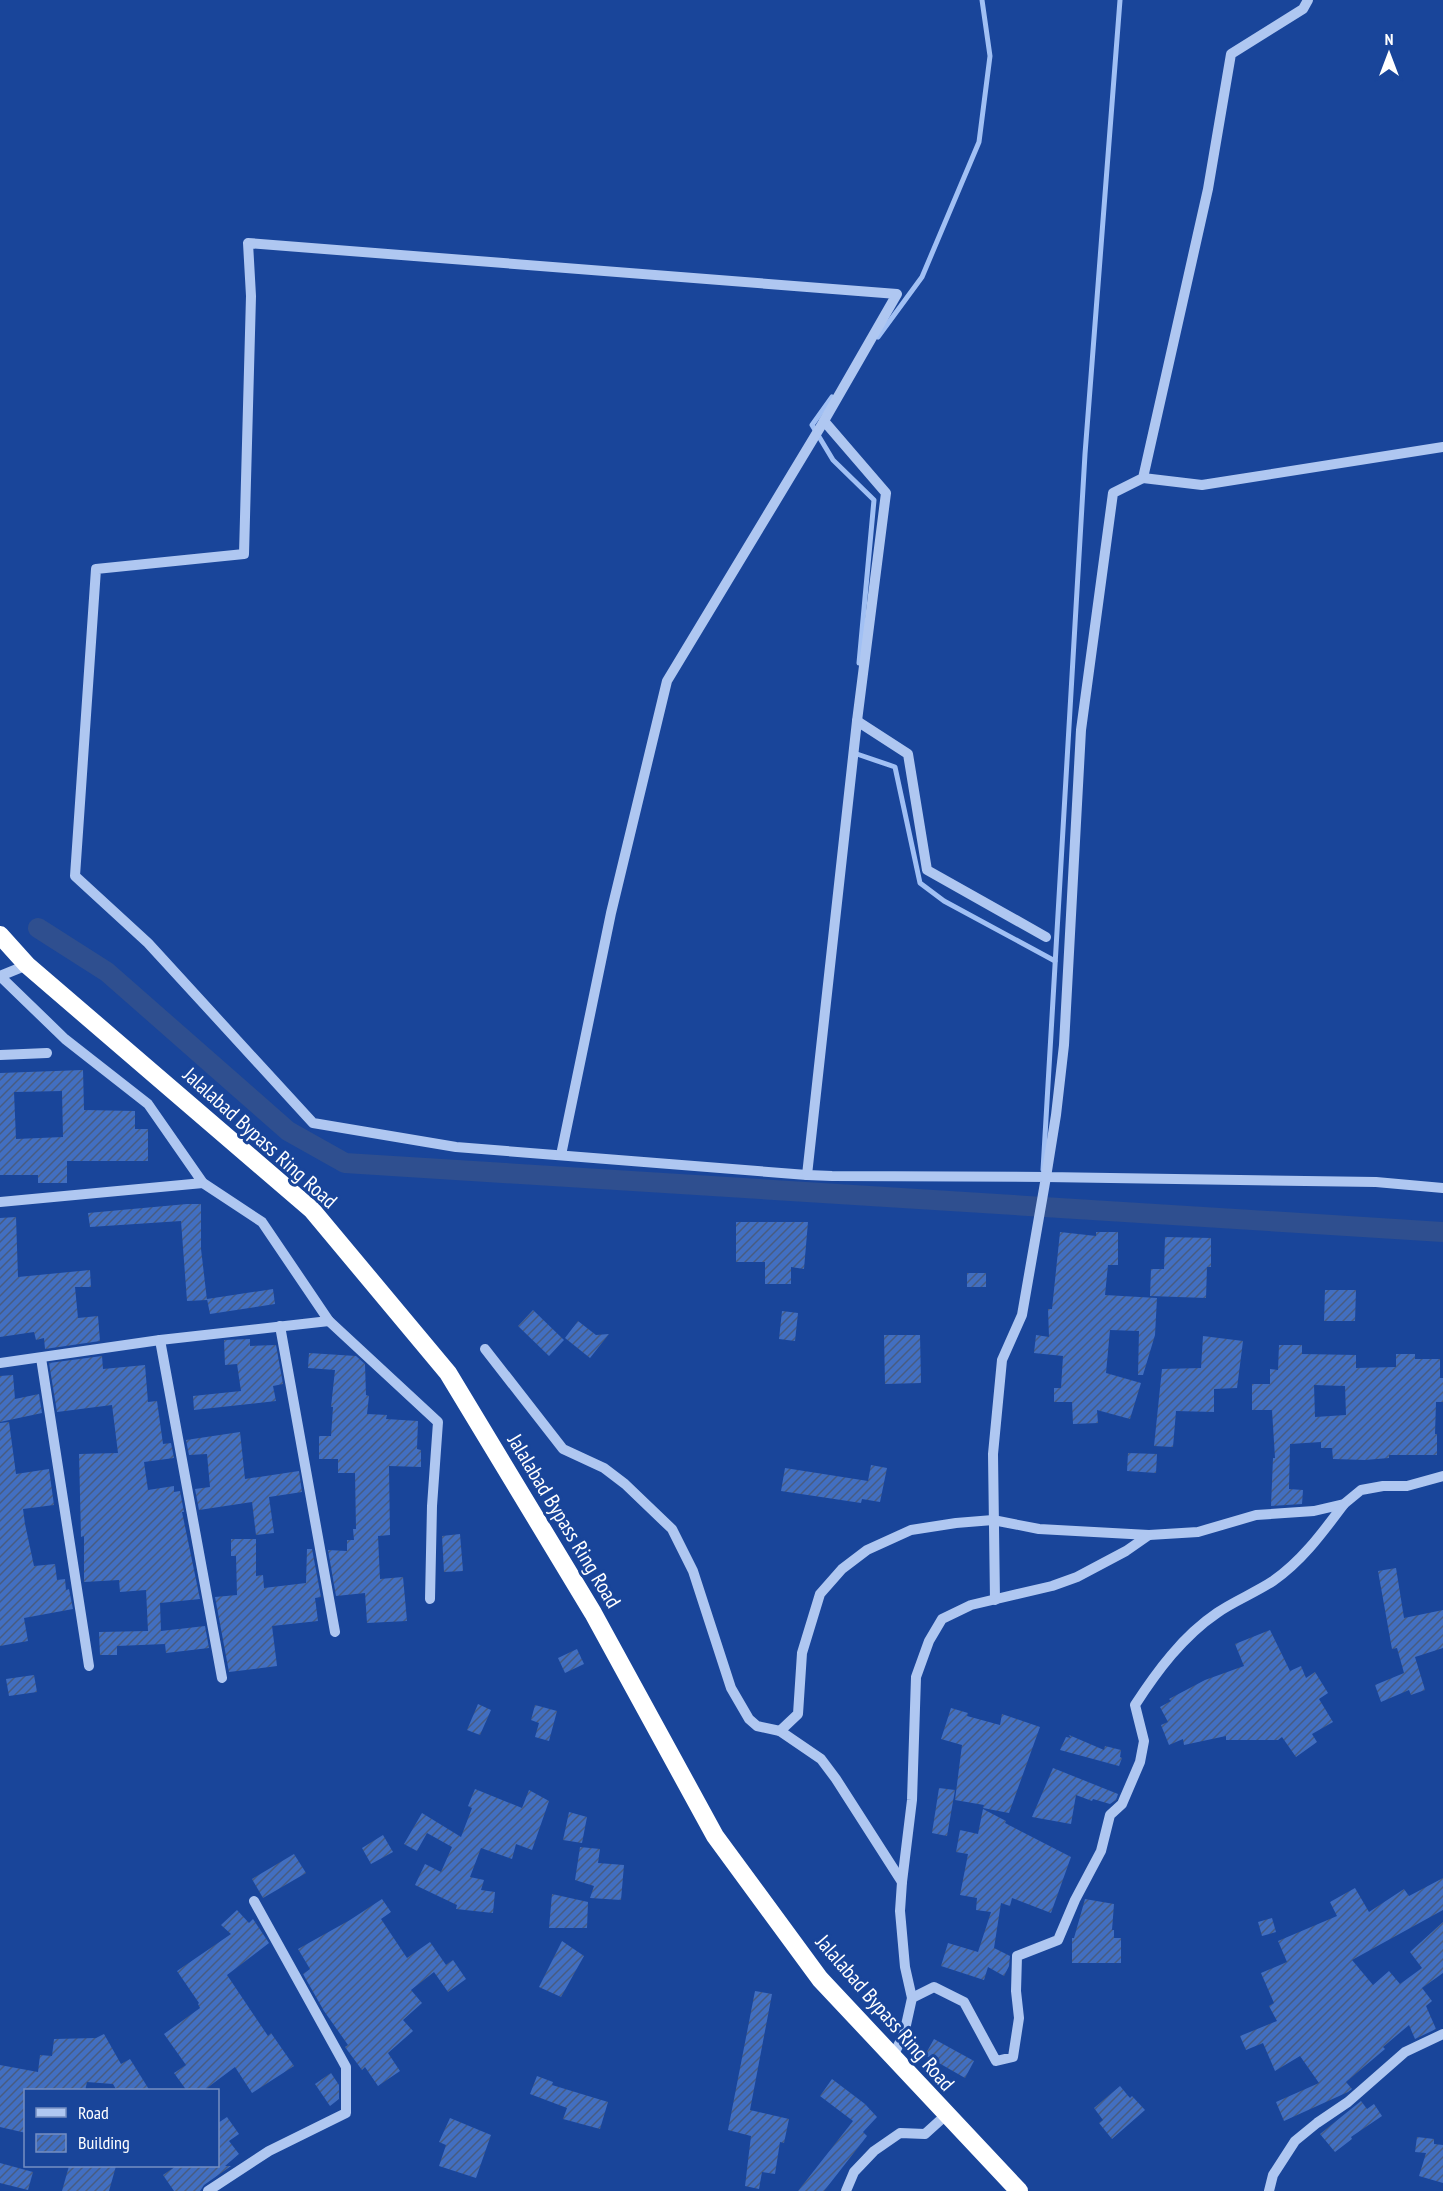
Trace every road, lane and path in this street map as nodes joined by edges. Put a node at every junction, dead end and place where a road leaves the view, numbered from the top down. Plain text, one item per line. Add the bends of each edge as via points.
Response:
1 (1308, 0) edge
2 (824, 421) junction
3 (1443, 447) edge
4 (1143, 478) junction
5 (857, 721) junction
6 (0, 936) edge
7 (1046, 937) dead end
8 (27, 965) junction
9 (0, 976) edge
10 (47, 1053) dead end
11 (0, 1055) edge
12 (561, 1155) junction
13 (807, 1175) junction
14 (1046, 1177) junction
15 (203, 1183) junction
16 (1443, 1188) edge
17 (0, 1202) edge
18 (329, 1322) junction
19 (280, 1326) junction
20 (160, 1340) junction
21 (485, 1349) dead end
22 (41, 1358) junction
23 (0, 1363) edge
24 (1443, 1476) edge
25 (1344, 1504) junction
26 (993, 1520) junction
27 (1149, 1535) junction
28 (430, 1599) dead end
29 (994, 1600) junction
30 (335, 1632) dead end
31 (89, 1666) dead end
32 (222, 1678) dead end
33 (780, 1731) junction
34 (902, 1882) junction
35 (254, 1901) dead end
36 (912, 1998) junction
37 (1443, 2034) edge
38 (892, 2058) junction
39 (946, 2115) junction
40 (208, 2191) edge
41 (846, 2191) edge
42 (1019, 2191) edge
43 (1269, 2191) edge

1 - 4 street via 1303,9 1231,54 1208,189
2 - 5 street via 886,493
2 - 12 street via 667,681 611,913
2 - 12 street via 897,294 248,243 251,296 244,554 96,569 75,876 148,943 313,1123 456,1147
3 - 4 street via 1202,485
4 - 14 street via 1113,493 1081,730 1064,1045
5 - 7 street via 908,754 927,870
5 - 13 street
6 - 8 highway, Jalalabad Bypass Ring Road
8 - 9 street
8 - 38 highway, Jalalabad Bypass Ring Road via 312,1210 448,1372 594,1613 715,1836 820,1979
9 - 15 street via 65,1039 148,1104
10 - 11 street
12 - 13 street
13 - 14 street
14 - 16 street via 1376,1182
14 - 26 street via 1023,1315 1002,1360 993,1454
15 - 17 street
15 - 18 street via 262,1222
18 - 19 street
18 - 28 street via 438,1422
19 - 20 street
19 - 30 street
20 - 22 street
20 - 32 street
21 - 33 street via 564,1449 604,1468 672,1530 693,1571 731,1688 748,1719 757,1726
22 - 23 street
22 - 31 street
24 - 25 street via 1407,1486 1361,1490
25 - 27 street via 1314,1511 1256,1515 1198,1532
25 - 36 street via 1311,1547 1273,1581 1216,1613 1180,1645 1135,1705 1144,1741 1140,1762 1122,1804 1110,1815 1101,1851 1058,1940 1017,1956 1019,2018 1013,2057 996,2061 964,2002 933,1987
26 - 27 street via 1039,1529
26 - 29 street
26 - 33 street via 911,1530 867,1550 842,1569 820,1594 802,1653 798,1714
27 - 29 street via 1077,1577
29 - 34 street via 971,1605 942,1619 916,1677 912,1800
33 - 34 street via 821,1759
34 - 36 street via 900,1911
35 - 40 street via 346,2067 346,2113 269,2151
36 - 38 street via 904,2034
37 - 43 street via 1405,2052 1348,2102 1295,2141 1273,2175
38 - 39 highway, Jalalabad Bypass Ring Road
39 - 41 street via 925,2134 900,2133 874,2151 854,2172
39 - 42 highway, Jalalabad Bypass Ring Road

